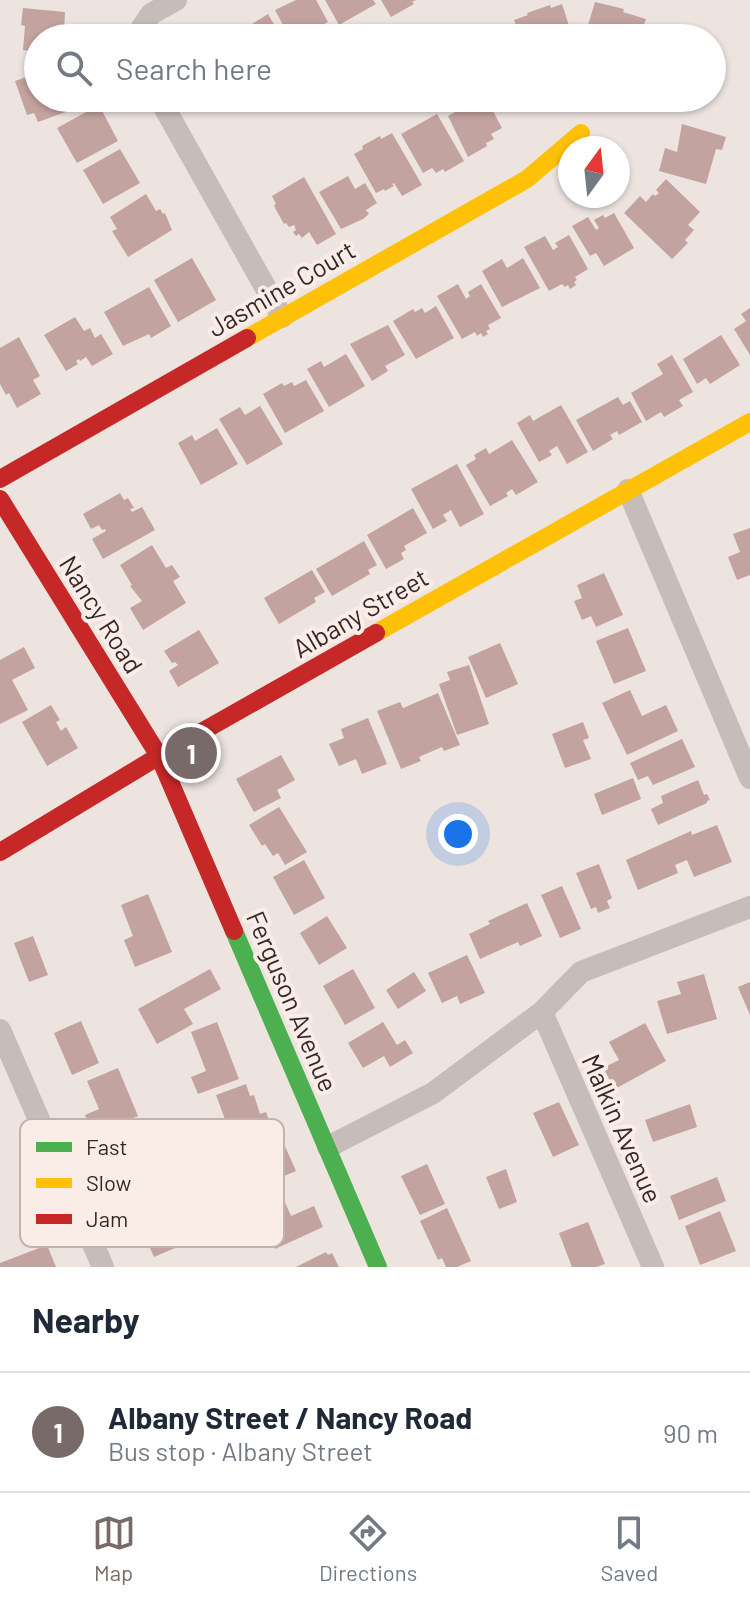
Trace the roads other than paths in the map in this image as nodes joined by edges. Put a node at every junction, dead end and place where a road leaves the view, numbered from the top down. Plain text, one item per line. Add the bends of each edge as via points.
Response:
1 (176, 0) edge
2 (144, 24) edge
3 (167, 112) edge
4 (581, 133) dead end
5 (282, 317) junction
6 (750, 422) edge
7 (0, 479) edge
8 (628, 490) junction
9 (0, 499) edge
10 (159, 756) junction
11 (750, 778) edge
12 (0, 852) edge
13 (750, 907) edge
14 (542, 1012) junction
15 (0, 1030) edge
16 (39, 1119) edge
17 (328, 1147) junction
18 (94, 1247) edge
19 (103, 1267) edge
20 (378, 1267) edge
21 (653, 1267) edge

1 - 2 street
3 - 5 street
4 - 5 street, Jasmine Court via 527,179
5 - 7 street, Jasmine Court
6 - 8 street, Albany Street
8 - 10 street, Albany Street
8 - 11 street
9 - 10 street, Nancy Road
10 - 12 street, Albany Street
10 - 17 street, Ferguson Avenue
13 - 14 street via 581,972
14 - 17 street via 433,1093
14 - 21 street, Malkin Avenue
15 - 16 street
17 - 20 street, Ferguson Avenue
18 - 19 street

